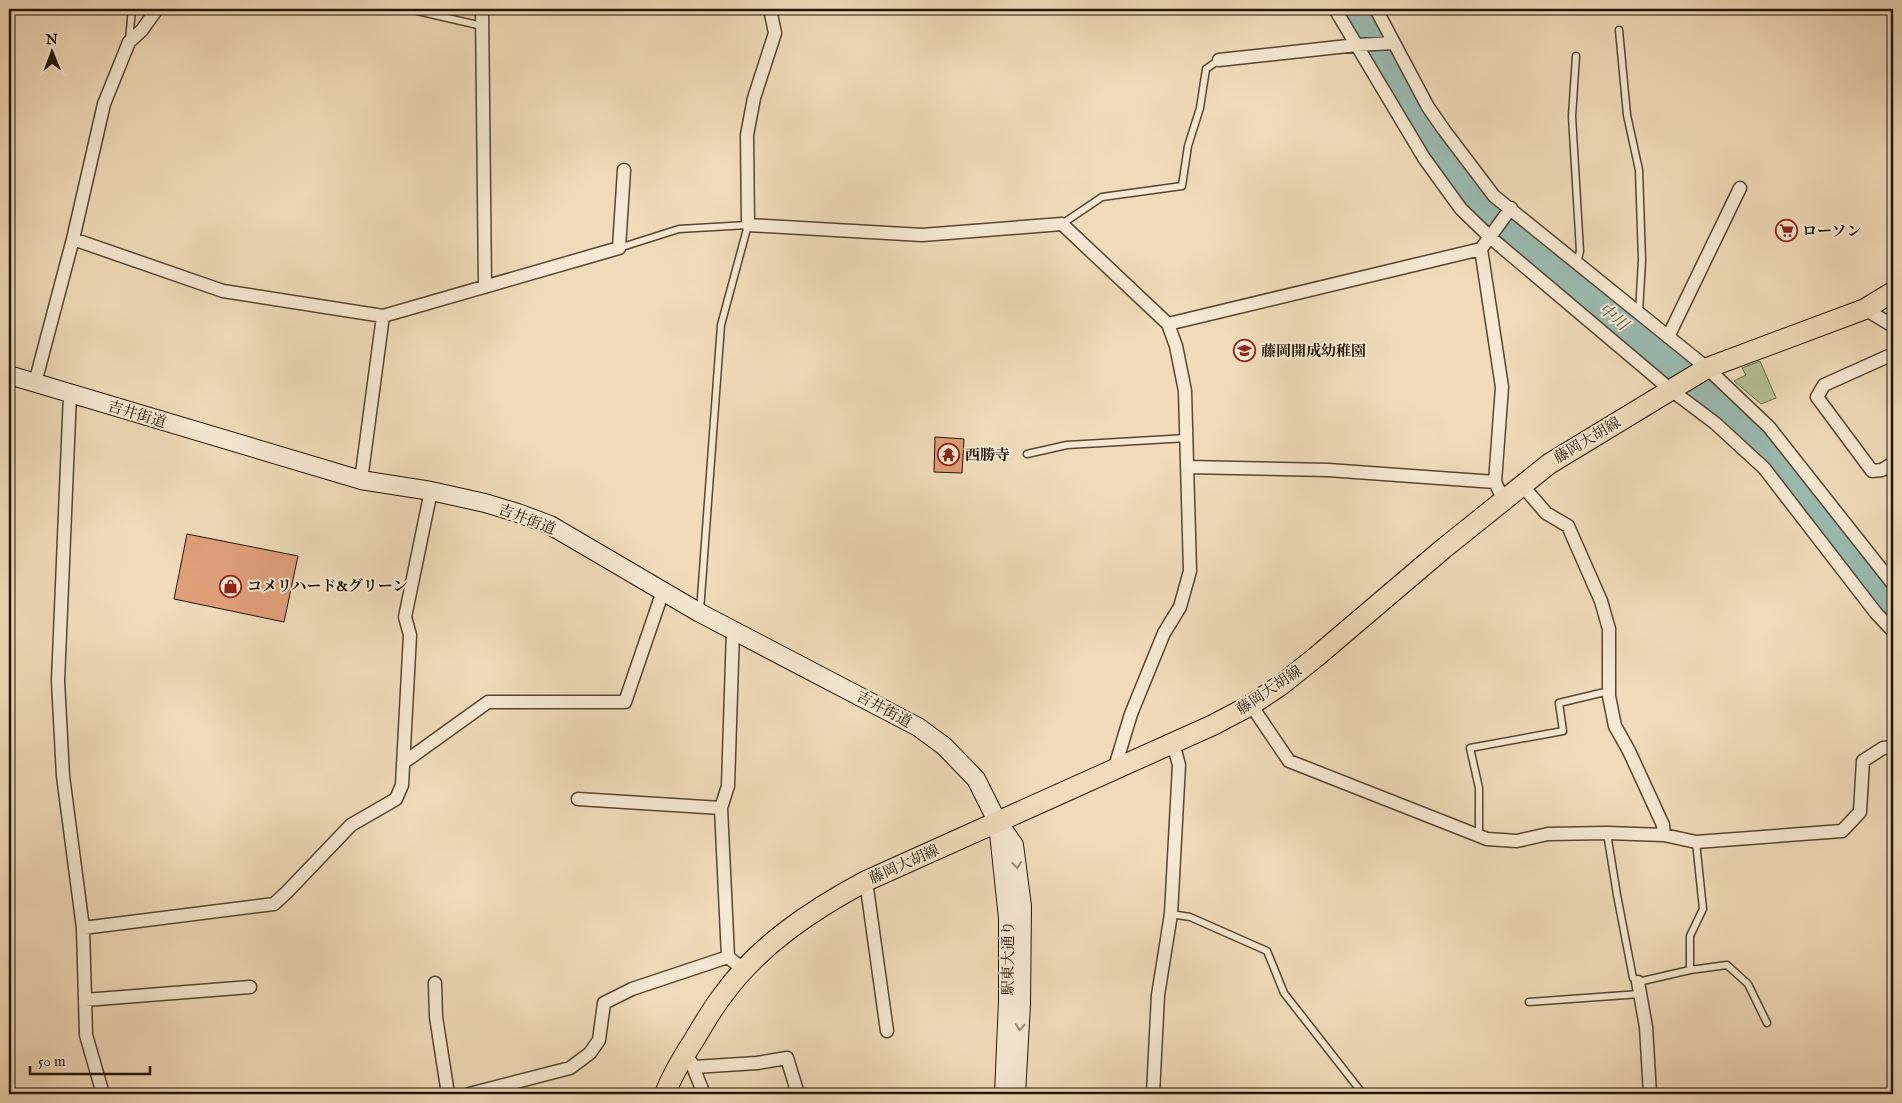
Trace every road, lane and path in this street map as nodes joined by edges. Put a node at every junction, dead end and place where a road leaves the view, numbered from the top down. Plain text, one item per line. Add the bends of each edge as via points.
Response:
1 (132, 9) edge
2 (157, 9) edge
3 (409, 9) edge
4 (482, 9) edge
5 (770, 9) edge
6 (1335, 9) edge
7 (1376, 9) edge
8 (482, 26) junction
9 (1619, 30) dead end
10 (129, 42) junction
11 (1393, 44) junction
12 (1356, 45) junction
13 (1576, 56) dead end
14 (1219, 60) joint
15 (624, 170) dead end
16 (1740, 188) dead end
17 (1511, 208) junction
18 (1062, 224) junction
19 (748, 225) junction
20 (1491, 238) junction
21 (73, 239) junction
22 (619, 248) junction
23 (1481, 249) junction
24 (1576, 263) junction
25 (484, 287) junction
26 (1893, 292) edge
27 (1865, 309) junction
28 (1639, 314) junction
29 (383, 316) junction
30 (1168, 324) junction
31 (1893, 326) edge
32 (1668, 337) junction
33 (1893, 354) edge
34 (9, 375) edge
35 (1688, 380) junction
36 (35, 383) junction
37 (70, 394) junction
38 (1187, 438) junction
39 (1027, 454) dead end
40 (1893, 463) edge
41 (1188, 468) junction
42 (361, 480) junction
43 (1521, 484) junction
44 (1499, 490) junction
45 (431, 491) junction
46 (1893, 584) edge
47 (663, 590) junction
48 (700, 612) junction
49 (733, 630) junction
50 (1893, 631) edge
51 (1609, 691) junction
52 (1251, 705) junction
53 (1173, 743) junction
54 (1893, 747) edge
55 (403, 763) junction
56 (1114, 770) junction
57 (578, 799) dead end
58 (721, 808) junction
59 (998, 821) junction
60 (1607, 832) junction
61 (1664, 835) junction
62 (1479, 836) junction
63 (1696, 842) junction
64 (866, 881) junction
65 (1170, 914) junction
66 (83, 928) junction
67 (728, 957) junction
68 (744, 970) junction
69 (1690, 970) junction
70 (435, 983) dead end
71 (250, 987) dead end
72 (1639, 988) junction
73 (85, 1000) junction
74 (1529, 1002) dead end
75 (1767, 1022) dead end
76 (887, 1031) dead end
77 (690, 1060) junction
78 (103, 1094) edge
79 (448, 1094) edge
80 (469, 1094) edge
81 (665, 1094) edge
82 (704, 1094) edge
83 (798, 1094) edge
84 (1004, 1094) edge
85 (1016, 1094) edge
86 (1153, 1094) edge
87 (1363, 1094) edge
88 (1650, 1094) edge

1 - 10 lane
2 - 10 street
3 - 8 lane
4 - 8 street
5 - 19 street via 775,33 754,98 748,135
6 - 12 street
7 - 11 street
8 - 25 street
9 - 28 lane via 1627,115 1639,170 1642,260
10 - 21 street via 104,104
11 - 12 street
11 - 17 street via 1444,130 1494,196
12 - 14 street
12 - 20 street via 1424,158 1461,209
13 - 24 lane via 1572,116 1580,251
14 - 18 lane via 1206,69 1182,186 1102,197
15 - 22 street
16 - 32 street
17 - 20 street
17 - 24 street
18 - 19 street via 922,235
18 - 30 street
19 - 22 lane via 679,229
19 - 48 lane via 721,325
20 - 23 street
20 - 35 street
21 - 29 street via 224,291
21 - 36 street
22 - 25 street
23 - 30 street
23 - 44 street via 1502,387
24 - 28 street
25 - 29 street
26 - 27 main road, 藤岡大胡線
27 - 31 street
27 - 35 main road, 藤岡大胡線
28 - 32 street
29 - 42 street
30 - 38 street via 1185,391
32 - 35 street
33 - 40 street via 1824,385 1817,397 1872,471 1882,470
34 - 36 main road, 吉井街道
35 - 43 main road, 藤岡大胡線
35 - 46 street via 1769,427
35 - 50 street via 1715,422 1764,468
36 - 37 main road, 吉井街道
37 - 42 main road, 吉井街道
37 - 66 street via 58,681 63,776
38 - 39 lane via 1068,445
38 - 41 street
41 - 44 street via 1328,470
41 - 56 street via 1190,571 1180,607 1164,633
42 - 45 main road, 吉井街道
43 - 44 main road, 藤岡大胡線
43 - 51 street via 1546,513 1568,526 1601,601 1609,629
44 - 52 main road, 藤岡大胡線 via 1316,657
45 - 47 main road, 吉井街道 via 485,503 550,525
45 - 55 street via 405,617 410,635
47 - 48 main road, 吉井街道
47 - 55 street via 625,702 488,702
48 - 49 main road, 吉井街道
49 - 58 street via 728,786
49 - 59 main road, 吉井街道 via 918,727 944,746 976,779
51 - 61 street via 1615,726 1630,751 1663,825
51 - 62 lane via 1560,703 1563,731 1470,748 1479,788
52 - 53 main road, 藤岡大胡線
52 - 62 street via 1289,761
53 - 56 main road, 藤岡大胡線
53 - 65 street via 1179,766
54 - 63 street via 1883,748 1862,761 1860,812 1842,831
55 - 66 street via 402,785 396,799 351,825 274,904
56 - 59 main road, 藤岡大胡線
57 - 58 street
58 - 67 street
59 - 64 main road, 藤岡大胡線
59 - 84 main road, 駅東大通り via 1008,918
59 -> 85 main road, 吉井街道 via 1014,845 1022,906
60 - 61 street
60 - 62 street via 1548,834 1517,840 1487,840
60 - 72 lane via 1633,978
61 - 63 street
63 - 69 lane via 1703,909 1690,936
64 - 68 main road, 藤岡大胡線 via 793,925
64 - 76 street
65 - 86 street via 1158,994
65 - 87 lane via 1190,917 1267,951 1284,993
66 - 73 street
67 - 68 street
67 - 80 street via 632,989 604,1003 599,1040 590,1053 570,1068
68 - 77 main road, 藤岡大胡線 via 724,993
69 - 72 lane
69 - 75 lane via 1728,965 1748,984
70 - 79 street via 436,1017
71 - 73 street
72 - 74 lane
72 - 88 street via 1646,1027
73 - 78 street via 86,1035
77 - 81 main road, 藤岡大胡線
77 - 82 street
77 - 83 street via 757,1063 787,1058

